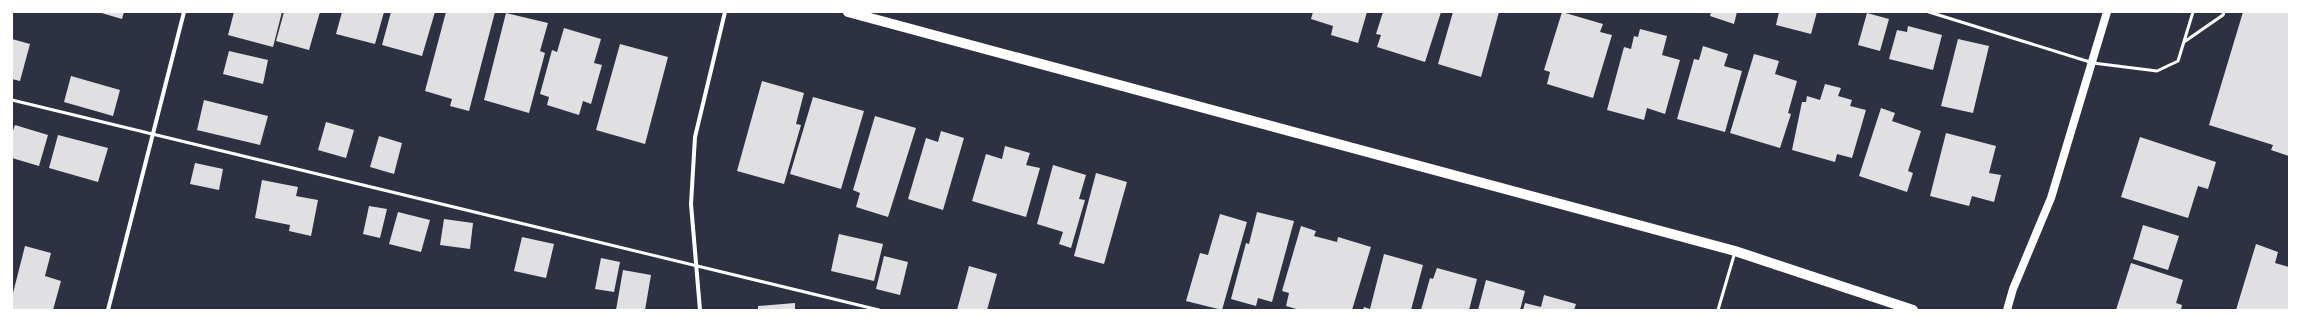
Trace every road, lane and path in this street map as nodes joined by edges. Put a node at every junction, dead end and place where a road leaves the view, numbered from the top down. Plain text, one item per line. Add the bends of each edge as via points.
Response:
1 (184, 12) edge
2 (725, 12) edge
3 (848, 12) edge
4 (1929, 12) edge
5 (2107, 12) edge
6 (2193, 12) edge
7 (2224, 12) edge
8 (2184, 42) junction
9 (2093, 63) junction
10 (12, 100) edge
11 (152, 134) junction
12 (1735, 251) junction
13 (696, 264) junction
14 (108, 310) edge
15 (700, 310) edge
16 (879, 310) edge
17 (1718, 310) edge
18 (1913, 310) edge
19 (2007, 310) edge

1 - 11 street
2 - 13 street via 695,136 691,204
3 - 12 main road
4 - 9 lane
5 - 9 main road
6 - 8 lane
7 - 8 lane
8 - 9 lane via 2178,61 2157,71
9 - 19 main road via 2051,198 2012,289
10 - 11 lane
11 - 13 lane
11 - 14 street
12 - 17 lane
12 - 18 main road
13 - 15 street
13 - 16 lane

